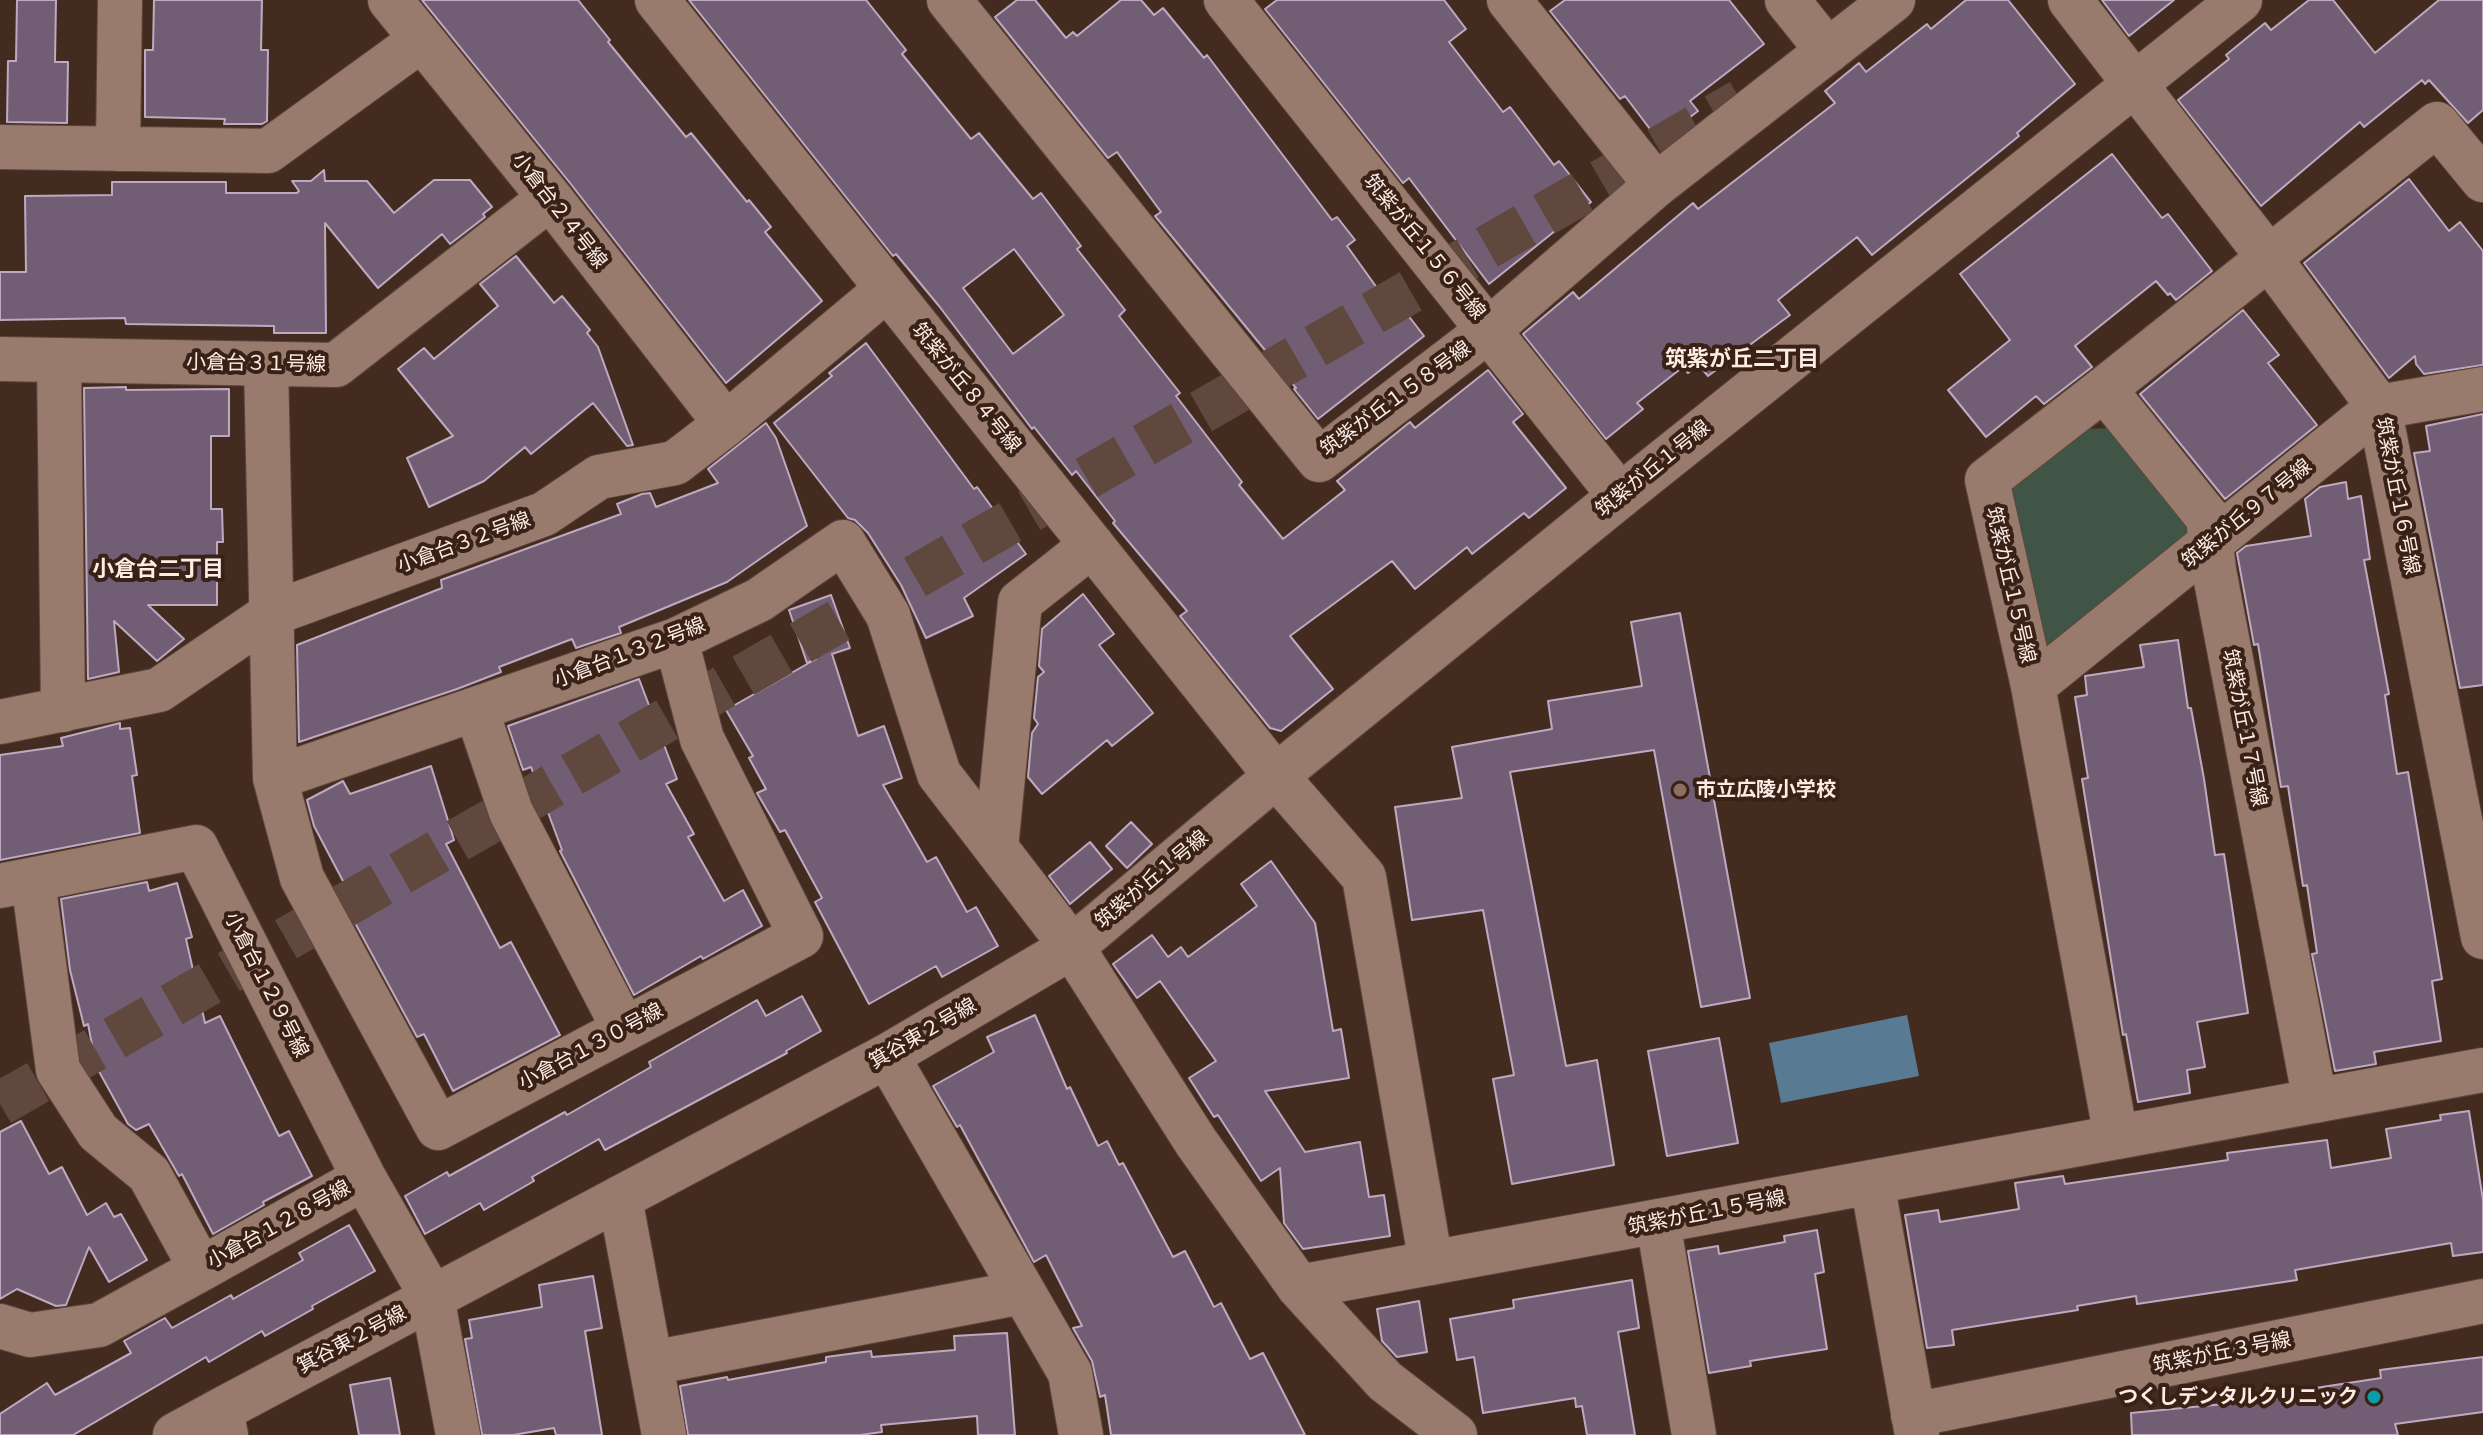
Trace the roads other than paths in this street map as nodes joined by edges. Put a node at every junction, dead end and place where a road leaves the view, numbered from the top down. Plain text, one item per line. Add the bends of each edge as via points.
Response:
1 (120, 0) edge
2 (390, 0) edge
3 (657, 0) edge
4 (949, 0) edge
5 (1226, 0) edge
6 (1509, 0) edge
7 (1787, 0) edge
8 (1893, 0) edge
9 (2070, 0) edge
10 (2240, 0) edge
11 (421, 40) junction
12 (1828, 51) junction
13 (2135, 83) junction
14 (0, 147) edge
15 (118, 149) junction
16 (2483, 180) edge
17 (1656, 185) junction
18 (550, 198) junction
19 (2269, 258) junction
20 (887, 289) junction
21 (1490, 329) junction
22 (0, 359) edge
23 (59, 360) junction
24 (266, 364) junction
25 (2104, 389) junction
26 (2483, 389) edge
27 (2379, 407) junction
28 (726, 424) junction
29 (1620, 496) junction
30 (2212, 542) junction
31 (1092, 545) junction
32 (271, 614) junction
33 (676, 640) junction
34 (2033, 686) junction
35 (476, 709) junction
36 (63, 710) junction
37 (0, 722) edge
38 (1276, 776) junction
39 (275, 778) junction
40 (996, 848) junction
41 (16, 883) edge
42 (2483, 937) edge
43 (1072, 947) junction
44 (624, 1029) junction
45 (887, 1056) junction
46 (2483, 1070) edge
47 (2315, 1101) junction
48 (2116, 1137) junction
49 (364, 1178) junction
50 (1872, 1182) junction
51 (620, 1198) junction
52 (1658, 1222) junction
53 (1431, 1263) junction
54 (201, 1269) junction
55 (1299, 1287) junction
56 (1023, 1292) junction
57 (432, 1297) junction
58 (2483, 1301) edge
59 (0, 1326) edge
60 (651, 1363) junction
61 (223, 1423) edge
62 (1915, 1425) edge
63 (175, 1435) edge
64 (458, 1435) edge
65 (664, 1435) edge
66 (1081, 1435) edge
67 (1455, 1435) edge
68 (1694, 1435) edge

1 - 15 street
2 - 11 street, 小倉台２４号線
3 - 20 street, 筑紫が丘８４号線
4 - 21 street, 筑紫が丘１５８号線 via 1319,460
5 - 21 street, 筑紫が丘１５６号線
6 - 17 street
7 - 12 street
8 - 12 street, 筑紫が丘１５８号線
9 - 13 street, 筑紫が丘１６号線
10 - 13 street, 筑紫が丘１号線
11 - 15 street via 268,151
11 - 18 street, 小倉台２４号線
12 - 17 street, 筑紫が丘１５８号線
13 - 19 street, 筑紫が丘１６号線
13 - 29 street, 筑紫が丘１号線
14 - 15 street
16 - 19 street, 筑紫が丘１５号線 via 2437,124
17 - 21 street, 筑紫が丘１５８号線
18 - 24 street, 小倉台３１号線 via 336,365
18 - 28 street, 小倉台２４号線
19 - 25 street, 筑紫が丘１５号線
19 - 27 street, 筑紫が丘１６号線
20 - 28 street, 小倉台３２号線
20 - 31 street, 筑紫が丘８４号線
21 - 29 street, 筑紫が丘１５６号線
22 - 23 street, 小倉台３１号線
23 - 24 street, 小倉台３１号線
23 - 36 street
24 - 32 street
25 - 30 street, 筑紫が丘１７号線 via 2208,518
25 - 34 street, 筑紫が丘１５号線 via 1987,480
26 - 27 street, 筑紫が丘９７号線
27 - 30 street, 筑紫が丘９７号線
27 - 42 street, 筑紫が丘１６号線
28 - 32 street, 小倉台３２号線 via 675,463 599,477 544,514
29 - 38 street, 筑紫が丘１号線
30 - 34 street, 筑紫が丘９７号線
30 - 47 street, 筑紫が丘１７号線
31 - 38 street, 筑紫が丘８４号線
31 - 40 street via 1020,602
32 - 36 street, 小倉台３２号線 via 159,690
32 - 39 street
33 - 35 street, 小倉台１３２号線
33 - 40 street, 小倉台１３２号線 via 759,600 843,542 888,615 939,774
33 - 44 street, 小倉台１３０号線 via 702,739 801,936
34 - 48 street, 筑紫が丘１５号線
35 - 39 street, 小倉台１３２号線
35 - 44 street via 511,812
36 - 37 street, 小倉台３２号線
38 - 43 street, 筑紫が丘１号線
38 - 53 street, 筑紫が丘８４号線 via 1364,877
39 - 44 street, 小倉台１３０号線 via 302,878 438,1128
40 - 43 street
41 - 49 street, 小倉台１２９号線 via 196,847
41 - 54 street, 小倉台１２８号線 via 58,1070 98,1132 149,1174
43 - 45 street, 箕谷東２号線
43 - 55 street via 1196,1142
45 - 51 street, 箕谷東２号線
45 - 56 street
46 - 47 street, 筑紫が丘１５号線
47 - 48 street, 筑紫が丘１５号線
48 - 50 street, 筑紫が丘１５号線
49 - 54 street, 小倉台１２８号線
49 - 57 street, 小倉台１２９号線
50 - 52 street, 筑紫が丘１５号線
50 - 62 street
51 - 57 street, 箕谷東２号線
51 - 60 street
52 - 53 street, 筑紫が丘１５号線
52 - 68 street
53 - 55 street, 筑紫が丘１５号線
54 - 59 street via 99,1325 30,1335
55 - 67 street via 1385,1381
56 - 60 street
56 - 66 street via 1070,1373
57 - 61 street, 箕谷東２号線
57 - 64 street, 小倉台１２９号線
58 - 62 street, 筑紫が丘３号線
60 - 65 street
61 - 63 street, 箕谷東２号線

